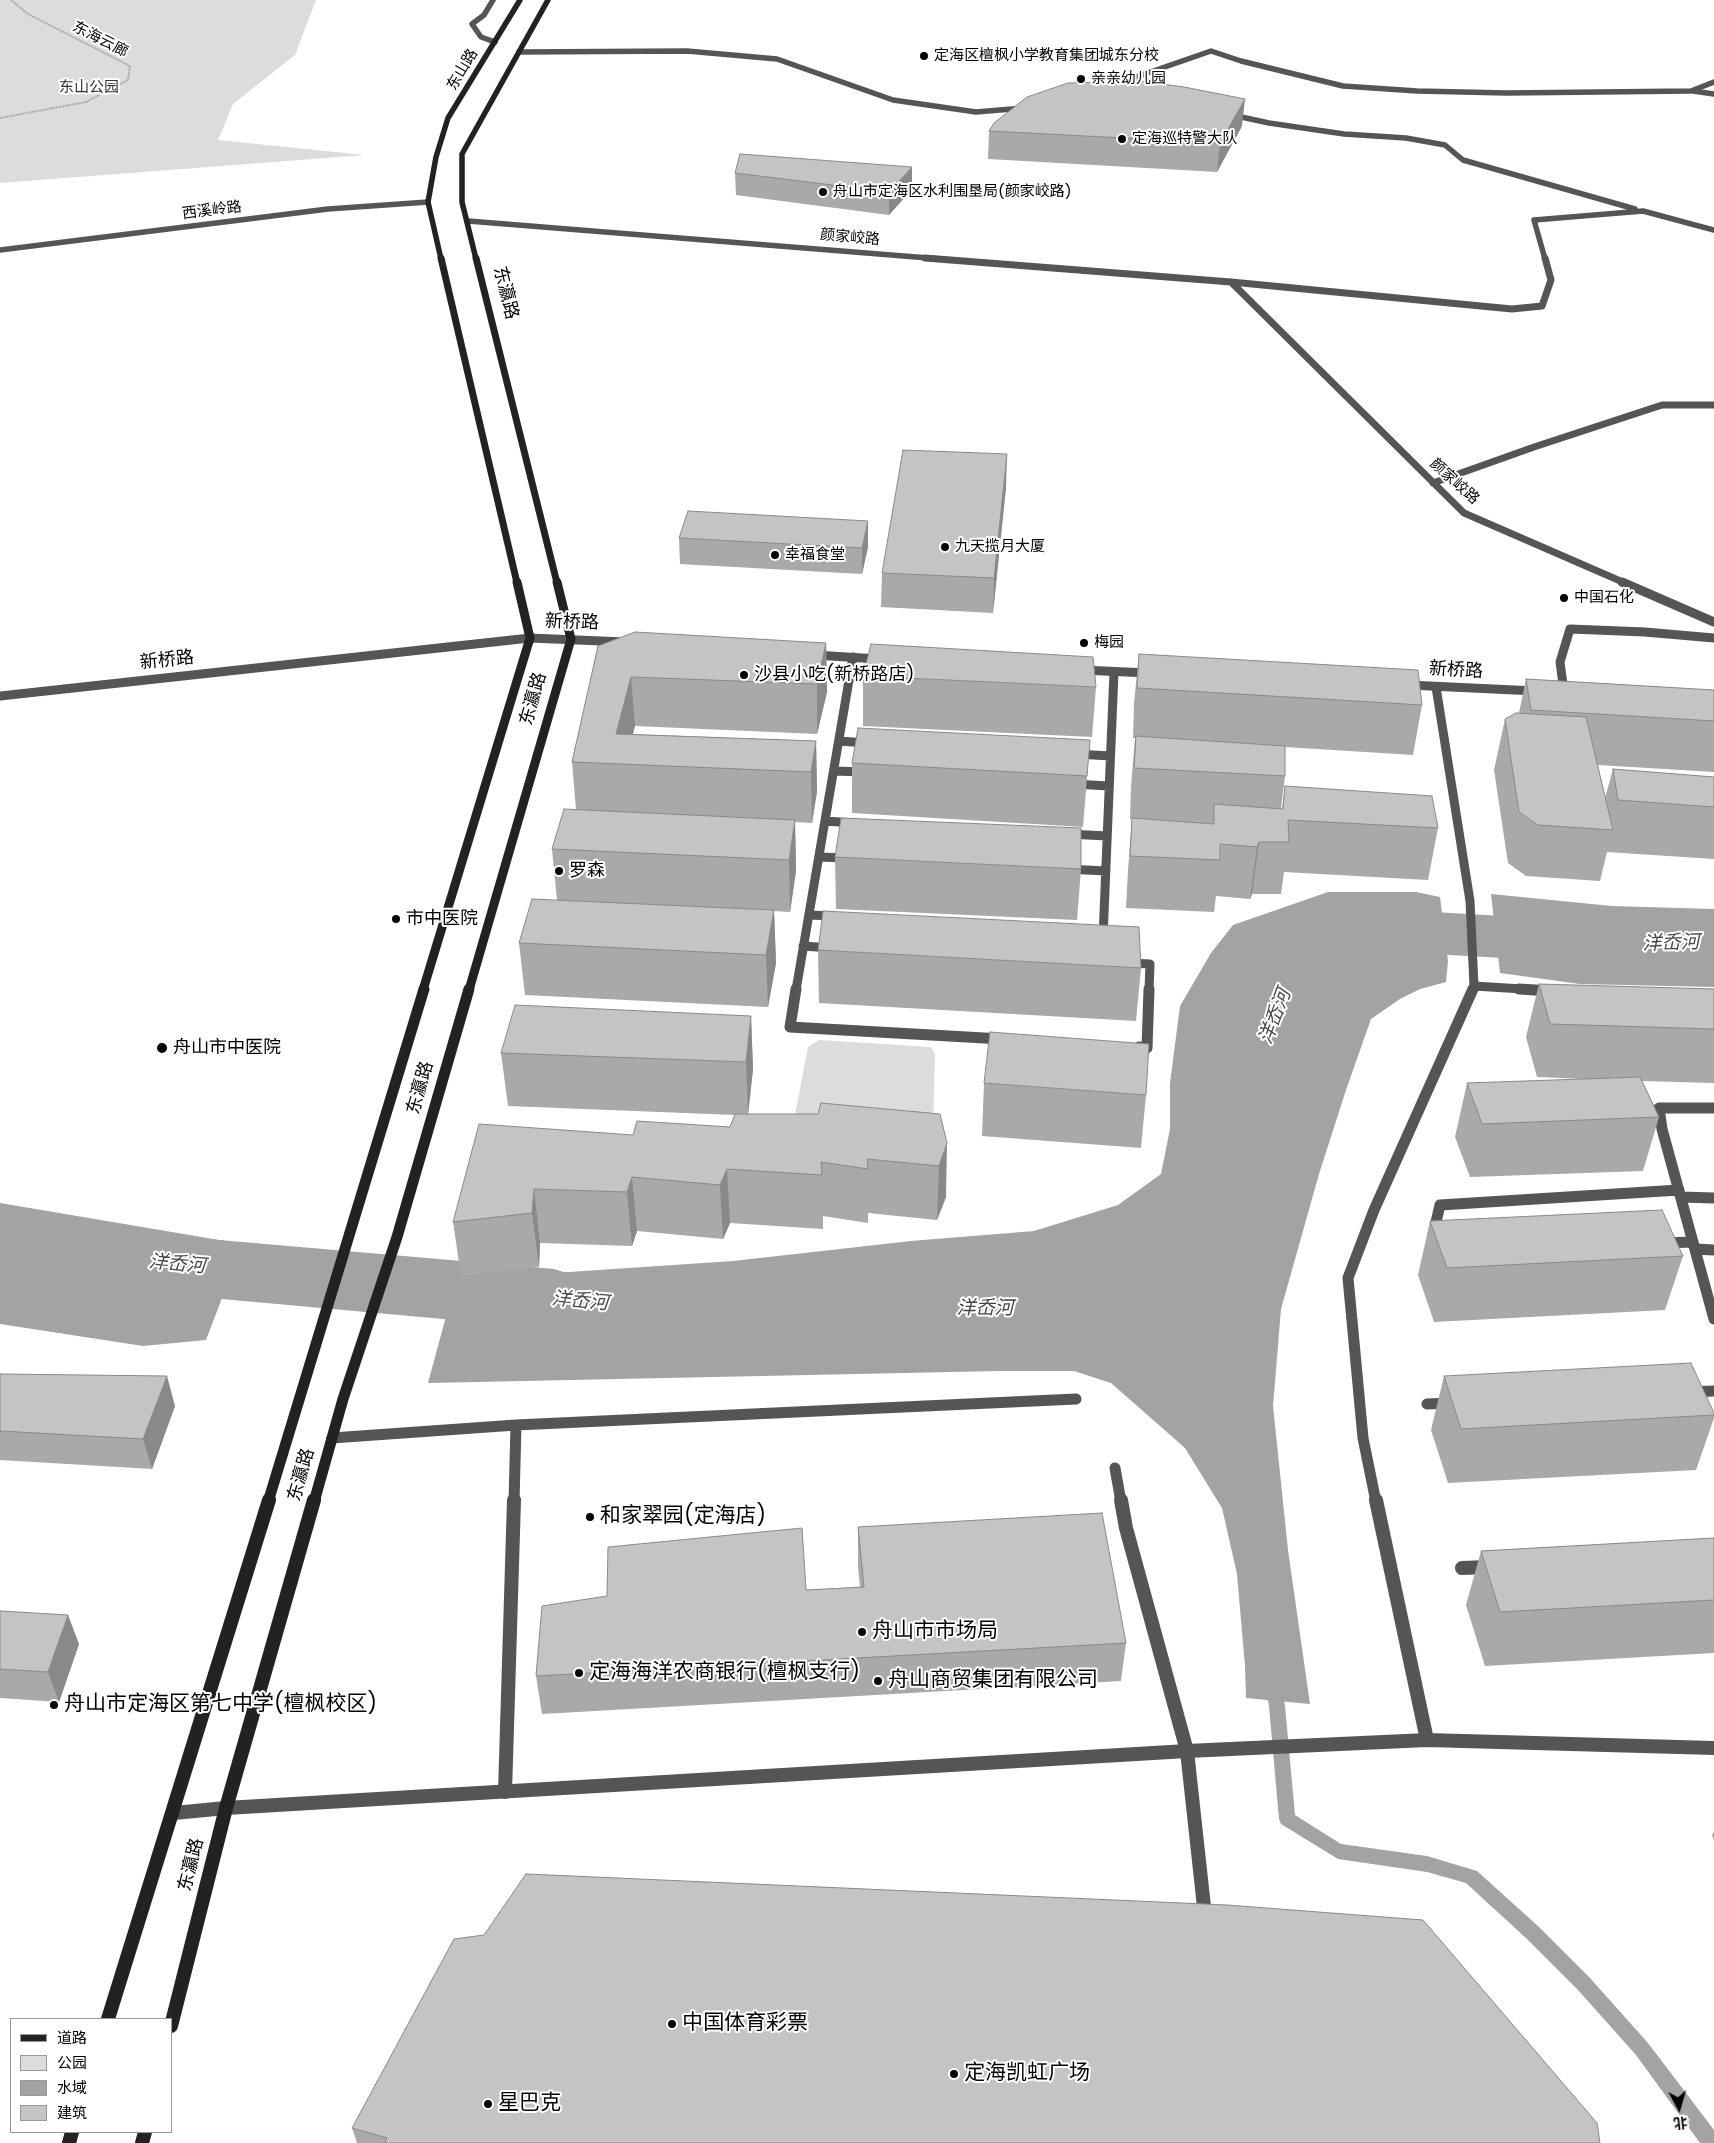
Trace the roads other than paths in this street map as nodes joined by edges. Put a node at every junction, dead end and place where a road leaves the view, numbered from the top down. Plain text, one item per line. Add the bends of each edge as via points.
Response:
1 (493, 0) edge
2 (520, 0) edge
3 (548, 0) edge
4 (495, 42) junction
5 (519, 52) junction
6 (1714, 82) edge
7 (1104, 88) edge
8 (1691, 91) junction
9 (1714, 94) edge
10 (1030, 108) edge
11 (1223, 113) edge
12 (428, 202) junction
13 (1644, 211) junction
14 (468, 220) junction
15 (1714, 230) edge
16 (0, 250) edge
17 (1231, 282) junction
18 (1714, 405) edge
19 (1433, 483) junction
20 (1714, 622) edge
21 (530, 638) junction
22 (571, 638) junction
23 (1714, 638) edge
24 (630, 642) edge
25 (804, 654) edge
26 (853, 657) junction
27 (888, 660) edge
28 (1072, 669) edge
29 (1114, 672) junction
30 (1163, 674) edge
31 (1397, 685) edge
32 (1436, 687) junction
33 (1544, 692) edge
34 (1554, 692) edge
35 (1564, 692) junction
36 (1574, 693) edge
37 (0, 696) edge
38 (839, 741) junction
39 (878, 743) edge
40 (1072, 754) edge
41 (1110, 756) junction
42 (834, 770) junction
43 (873, 773) edge
44 (1060, 784) edge
45 (1109, 786) junction
46 (825, 821) junction
47 (864, 823) edge
48 (1058, 833) edge
49 (1107, 836) junction
50 (819, 857) junction
51 (859, 859) edge
52 (1056, 869) edge
53 (1106, 871) junction
54 (809, 914) junction
55 (848, 916) edge
56 (1103, 945) edge
57 (804, 946) junction
58 (843, 948) edge
59 (1121, 962) edge
60 (1474, 986) junction
61 (1562, 992) edge
62 (1008, 1040) edge
63 (1127, 1047) edge
64 (1714, 1108) edge
65 (1680, 1194) junction
66 (1714, 1198) edge
67 (1654, 1243) edge
68 (1431, 1245) edge
69 (1694, 1245) junction
70 (1714, 1250) edge
71 (1714, 1319) edge
72 (1714, 1391) edge
73 (1674, 1392) edge
74 (1076, 1399) dead end
75 (1466, 1402) edge
76 (1427, 1404) dead end
77 (516, 1425) junction
78 (332, 1438) junction
79 (1115, 1468) dead end
80 (1501, 1566) edge
81 (1462, 1568) dead end
82 (1427, 1740) junction
83 (1714, 1748) edge
84 (1187, 1751) junction
85 (505, 1792) junction
86 (226, 1808) junction
87 (174, 1813) junction
88 (1216, 1925) edge
89 (108, 2018) edge
90 (172, 2022) edge

1 - 4 street via 472,24 481,37
2 - 4 main road, 东山路
3 - 5 main road
4 - 12 main road, 东山路 via 448,118 436,157
5 - 10 street via 687,51 777,60 893,100 976,112
5 - 14 main road, 东瀛路 via 462,154 462,202
6 - 8 street
7 - 8 street via 1211,51 1343,86 1506,93
8 - 9 street
11 - 13 street via 1270,124 1445,145 1463,160
12 - 16 street, 西溪岭路 via 328,209
12 - 21 main road
13 - 15 street, 颜家峧路
13 - 17 street, 颜家峧路 via 1534,220 1551,280 1542,306 1512,309
14 - 17 street, 颜家峧路
14 - 22 main road, 东瀛路
17 - 19 street, 颜家峧路
18 - 19 street via 1662,405
19 - 20 street, 颜家峧路 via 1464,513
21 - 22 street, 新桥路
21 - 37 street, 新桥路
21 - 87 main road, 东瀛路
22 - 24 street, 新桥路
22 - 78 main road, 东瀛路 via 396,1237
23 - 35 street via 1570,629 1560,662
25 - 26 street
26 - 27 street
26 - 38 street
28 - 29 street
29 - 30 street
29 - 41 street
31 - 32 street, 新桥路
32 - 33 street, 新桥路
32 - 60 street via 1470,901
34 - 35 street
35 - 36 street
38 - 39 street
38 - 42 street
40 - 41 street
41 - 45 street
42 - 43 street
42 - 46 street
44 - 45 street
45 - 49 street
46 - 47 street
46 - 50 street
48 - 49 street
49 - 53 street
50 - 51 street
50 - 54 street
52 - 53 street
53 - 56 street via 1098,929
54 - 55 street
54 - 57 street
57 - 58 street
57 - 62 street via 790,1027
59 - 63 street via 1150,964 1147,1048
60 - 61 street
60 - 82 street via 1374,1210 1348,1278 1363,1438
64 - 65 street via 1654,1108
65 - 66 street
65 - 68 street via 1440,1205
65 - 69 street
67 - 69 street
69 - 70 street
69 - 71 street
72 - 73 street
74 - 77 street
75 - 76 street
77 - 78 street
77 - 85 street
78 - 86 main road, 东瀛路
79 - 84 street via 1126,1528
80 - 81 street
82 - 83 street
82 - 84 street
84 - 85 street
84 - 88 street via 1206,1923
85 - 86 street
86 - 87 street
86 - 90 main road, 东瀛路
87 - 89 main road, 东瀛路

